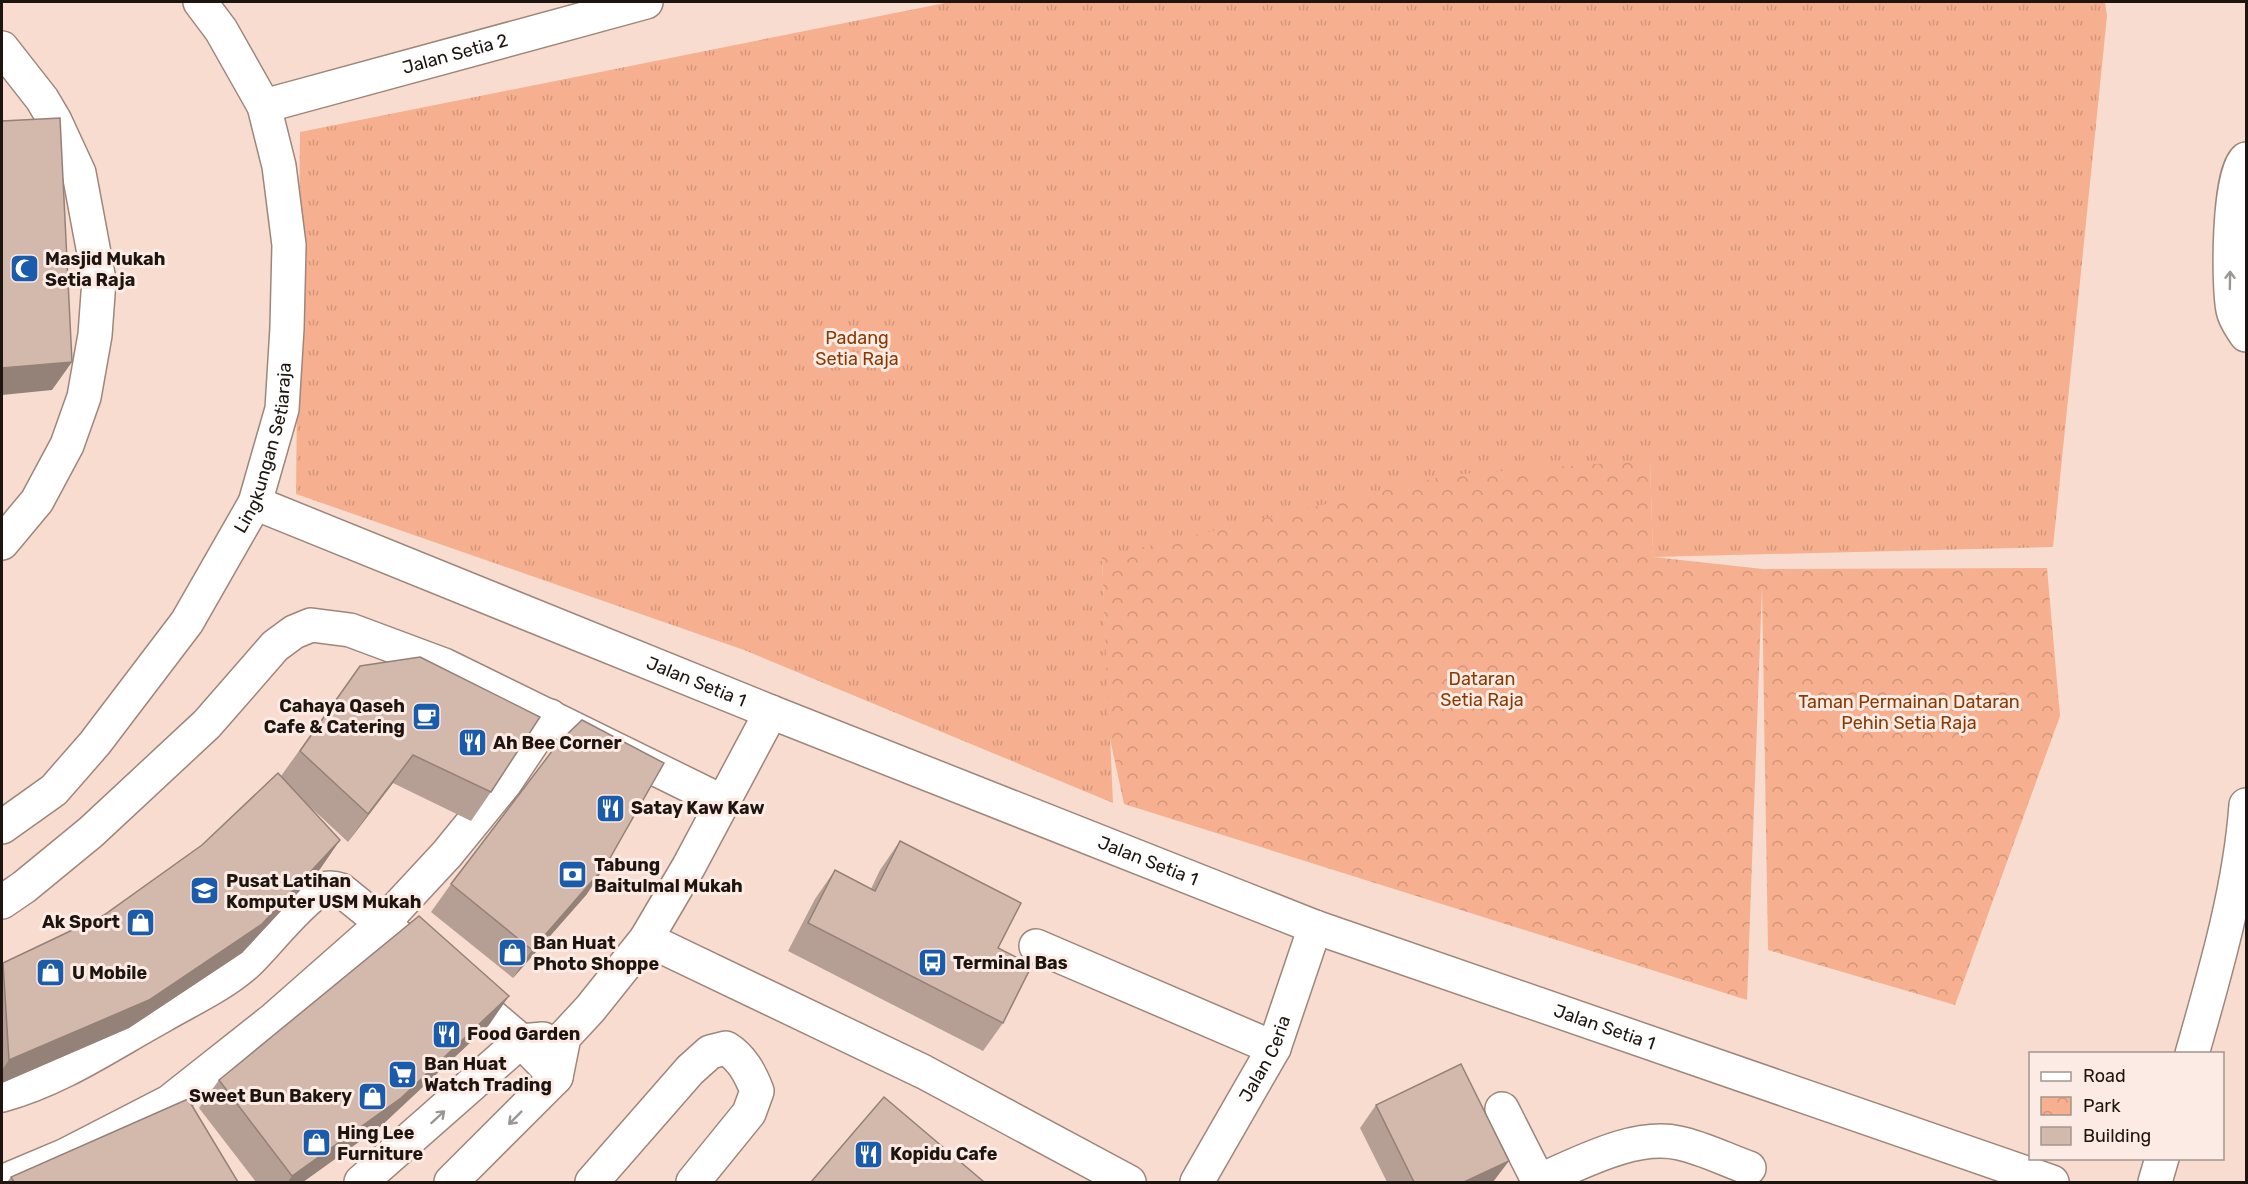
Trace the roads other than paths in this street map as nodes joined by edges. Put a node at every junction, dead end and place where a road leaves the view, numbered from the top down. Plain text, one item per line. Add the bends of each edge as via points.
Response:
1 (200, 2) edge
2 (646, 2) edge
3 (2, 48) edge
4 (264, 106) junction
5 (2247, 159) edge
6 (2247, 335) edge
7 (255, 503) junction
8 (2, 543) edge
9 (771, 712) junction
10 (550, 716) junction
11 (723, 802) junction
12 (2247, 805) edge
13 (2, 827) edge
14 (2, 902) edge
15 (383, 924) junction
16 (1315, 927) junction
17 (646, 939) junction
18 (1036, 946) dead end
19 (564, 1037) junction
20 (521, 1041) junction
21 (1274, 1048) junction
22 (2192, 1052) edge
23 (556, 1077) junction
24 (2, 1095) edge
25 (169, 1102) junction
26 (1502, 1109) dead end
27 (189, 1129) edge
28 (2161, 1160) edge
29 (1749, 1168) dead end
30 (2, 1182) edge
31 (361, 1182) edge
32 (451, 1182) edge
33 (592, 1182) edge
34 (693, 1182) edge
35 (1129, 1182) edge
36 (1197, 1182) edge
37 (1539, 1182) edge
38 (2052, 1182) edge
39 (2155, 1182) edge

1 - 4 street, Lingkungan Setiaraja via 221,30
2 - 4 street, Jalan Setia 2
3 - 8 street via 56,121 79,173 99,280 95,335 84,397 67,445 37,501
4 - 7 street, Lingkungan Setiaraja via 279,166 289,245 288,316 282,409
6 -> 5 street via 2234,314 2230,289 2237,174
7 - 9 street, Jalan Setia 1
7 - 13 street, Lingkungan Setiaraja via 187,622 95,744 54,790
9 - 11 street
9 - 16 street, Jalan Setia 1
10 - 11 street
10 - 14 street via 434,661 350,630 311,625 275,646 207,724 107,816
10 - 15 street via 506,783
11 - 17 street
12 - 22 street via 2236,881
15 - 20 street
15 - 24 street via 341,891 323,889 223,981 44,1080
15 - 25 street via 274,1019
16 - 21 street, Jalan Ceria
16 - 38 street, Jalan Setia 1
17 - 19 street
17 - 35 street via 924,1072
18 - 21 street
19 - 20 street
19 - 23 street
20 - 23 street
31 -> 20 street
21 - 36 street, Jalan Ceria
23 -> 32 street
25 - 27 street
25 - 30 street via 66,1155
26 - 37 street
28 - 39 street
29 - 37 street via 1678,1142 1647,1142 1617,1148
33 - 34 street via 690,1070 710,1052 726,1048 737,1055 751,1074 757,1091 749,1113

